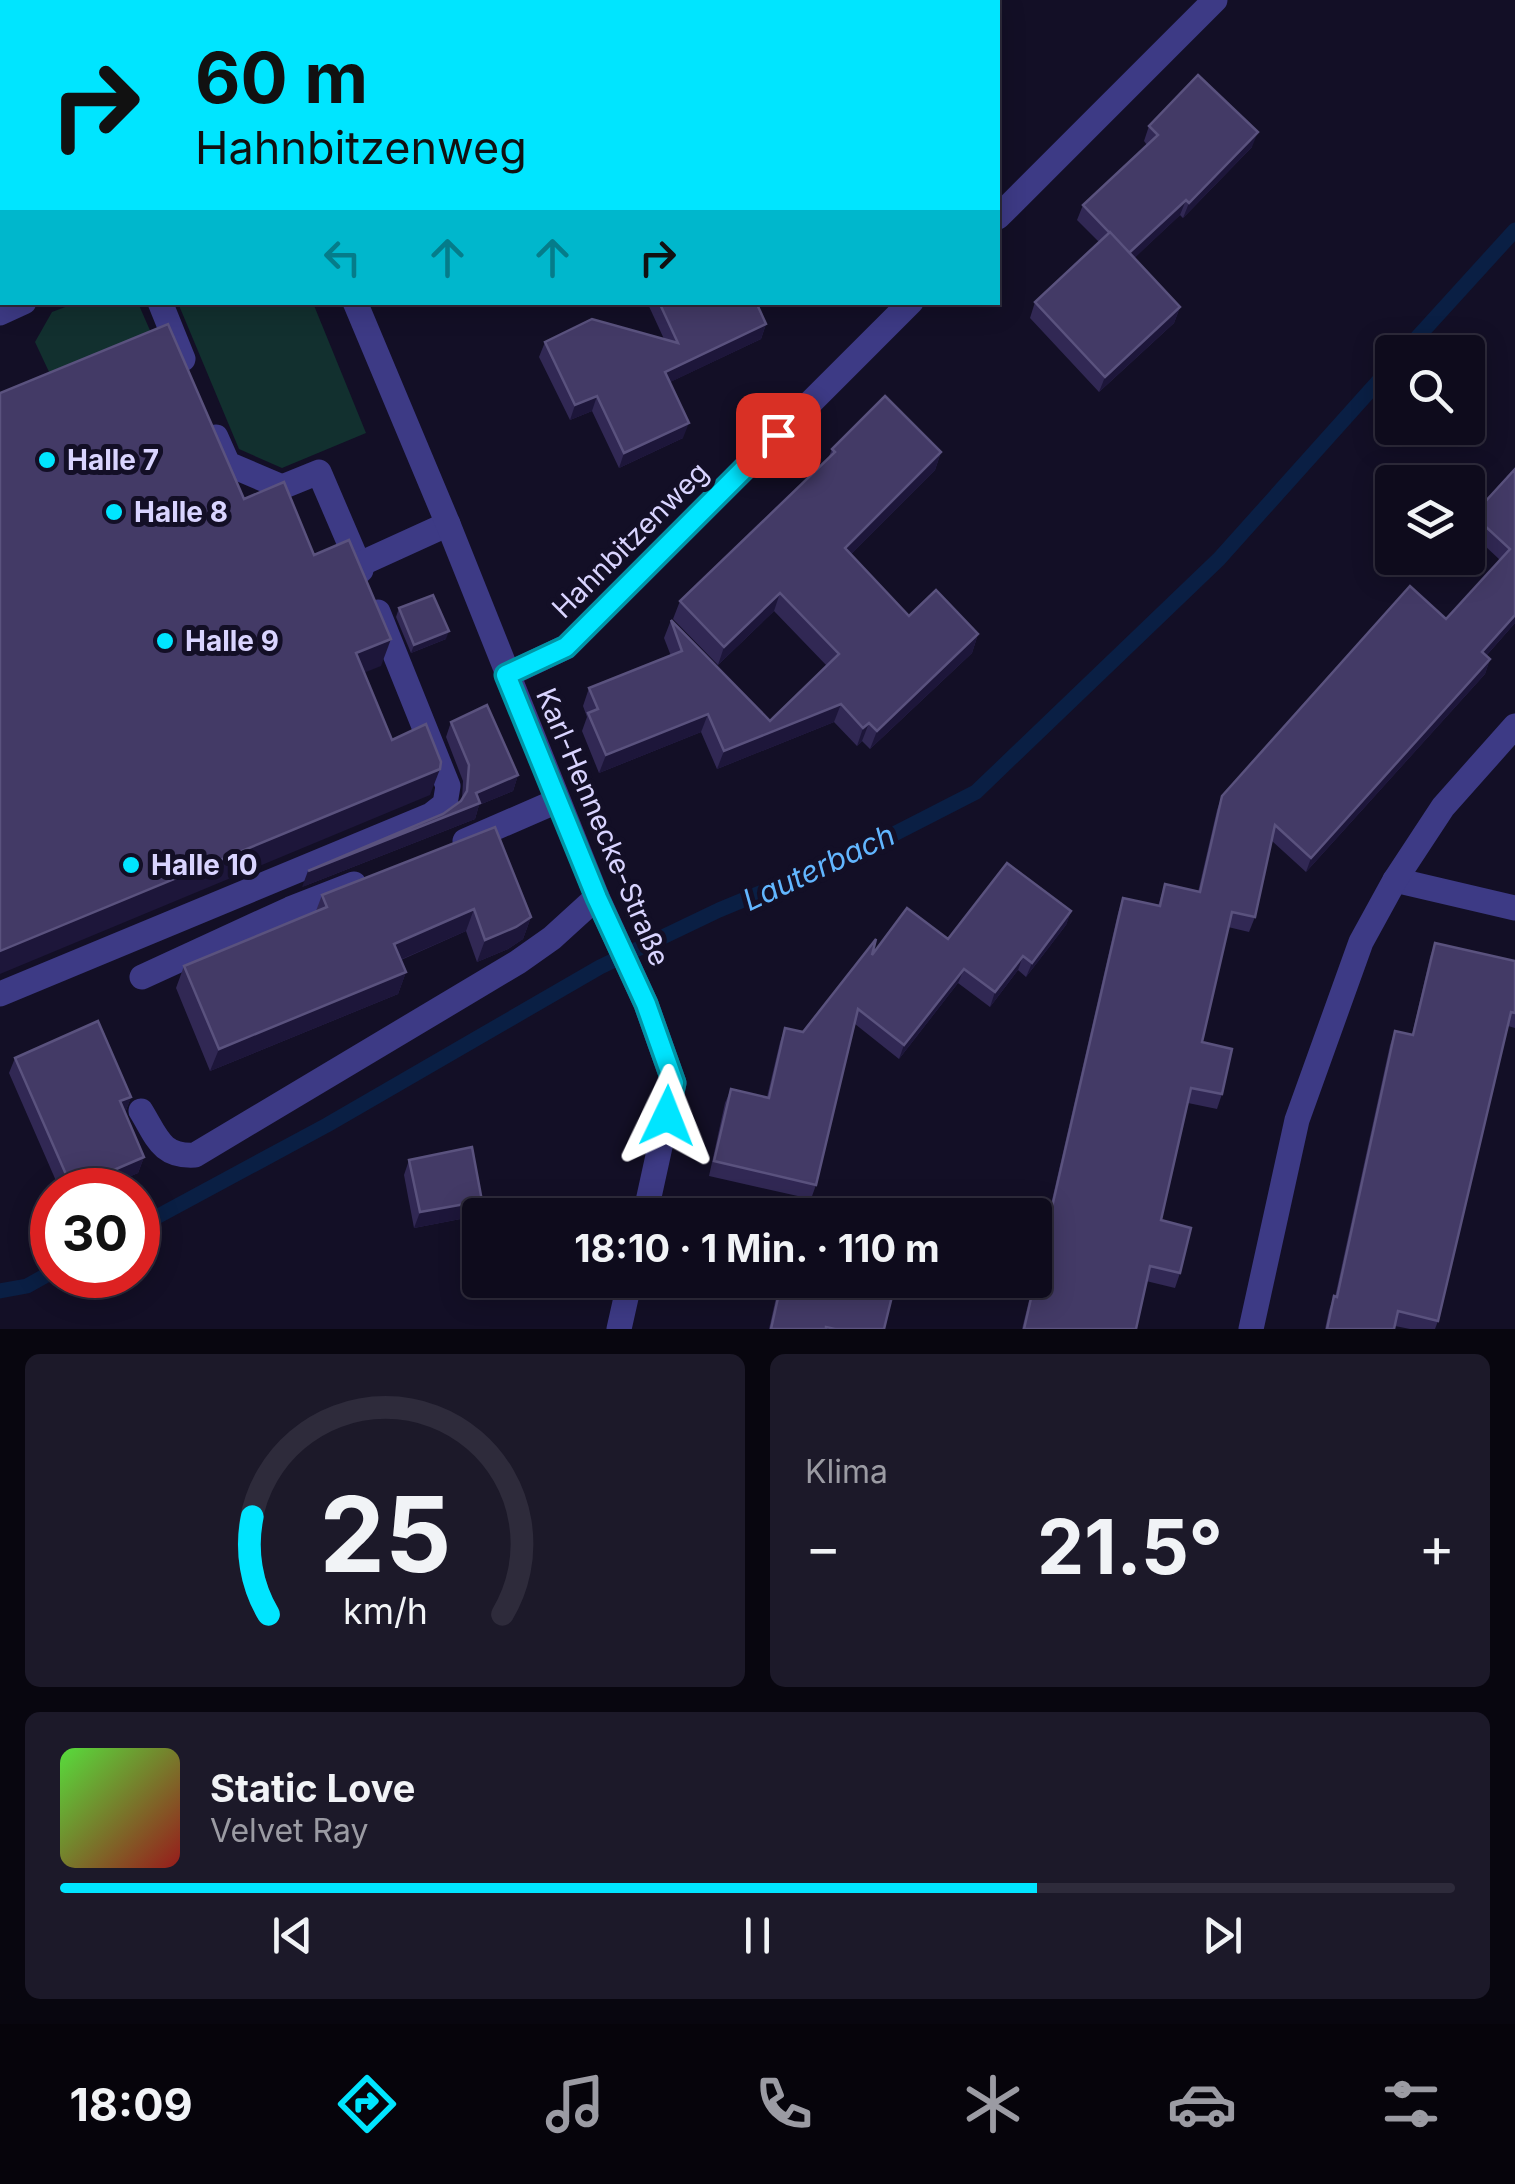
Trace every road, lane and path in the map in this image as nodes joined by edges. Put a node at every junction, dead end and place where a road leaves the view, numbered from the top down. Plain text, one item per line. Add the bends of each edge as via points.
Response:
1 (1215, 0) edge
2 (1000, 214) edge
3 (161, 305) edge
4 (356, 305) edge
5 (908, 305) edge
6 (194, 387) edge
7 (208, 418) edge
8 (448, 524) junction
9 (358, 565) junction
10 (506, 675) junction
11 (1515, 726) edge
12 (557, 801) junction
13 (434, 853) edge
14 (380, 874) edge
15 (1395, 880) junction
16 (597, 898) junction
17 (1515, 908) edge
18 (142, 977) dead end
19 (0, 994) edge
20 (141, 1111) dead end
21 (649, 1198) edge
22 (626, 1298) edge
23 (620, 1329) edge
24 (1251, 1329) edge

1 - 2 street
3 - 6 street
4 - 8 street, Karl-Hennecke-Straße
5 - 10 street, Hahnbitzenweg via 566,647
7 - 9 street via 228,464 282,488 319,472
8 - 9 street
8 - 10 street, Karl-Hennecke-Straße
9 - 19 street via 448,786 445,804 431,816
10 - 12 street, Karl-Hennecke-Straße
11 - 15 street via 1444,806
12 - 13 street
12 - 16 street, Karl-Hennecke-Straße
14 - 18 street
15 - 17 street
15 - 24 street via 1360,942 1297,1120
16 - 20 street via 518,962 195,1156 164,1149
16 - 21 street, Karl-Hennecke-Straße via 674,1083
22 - 23 street

